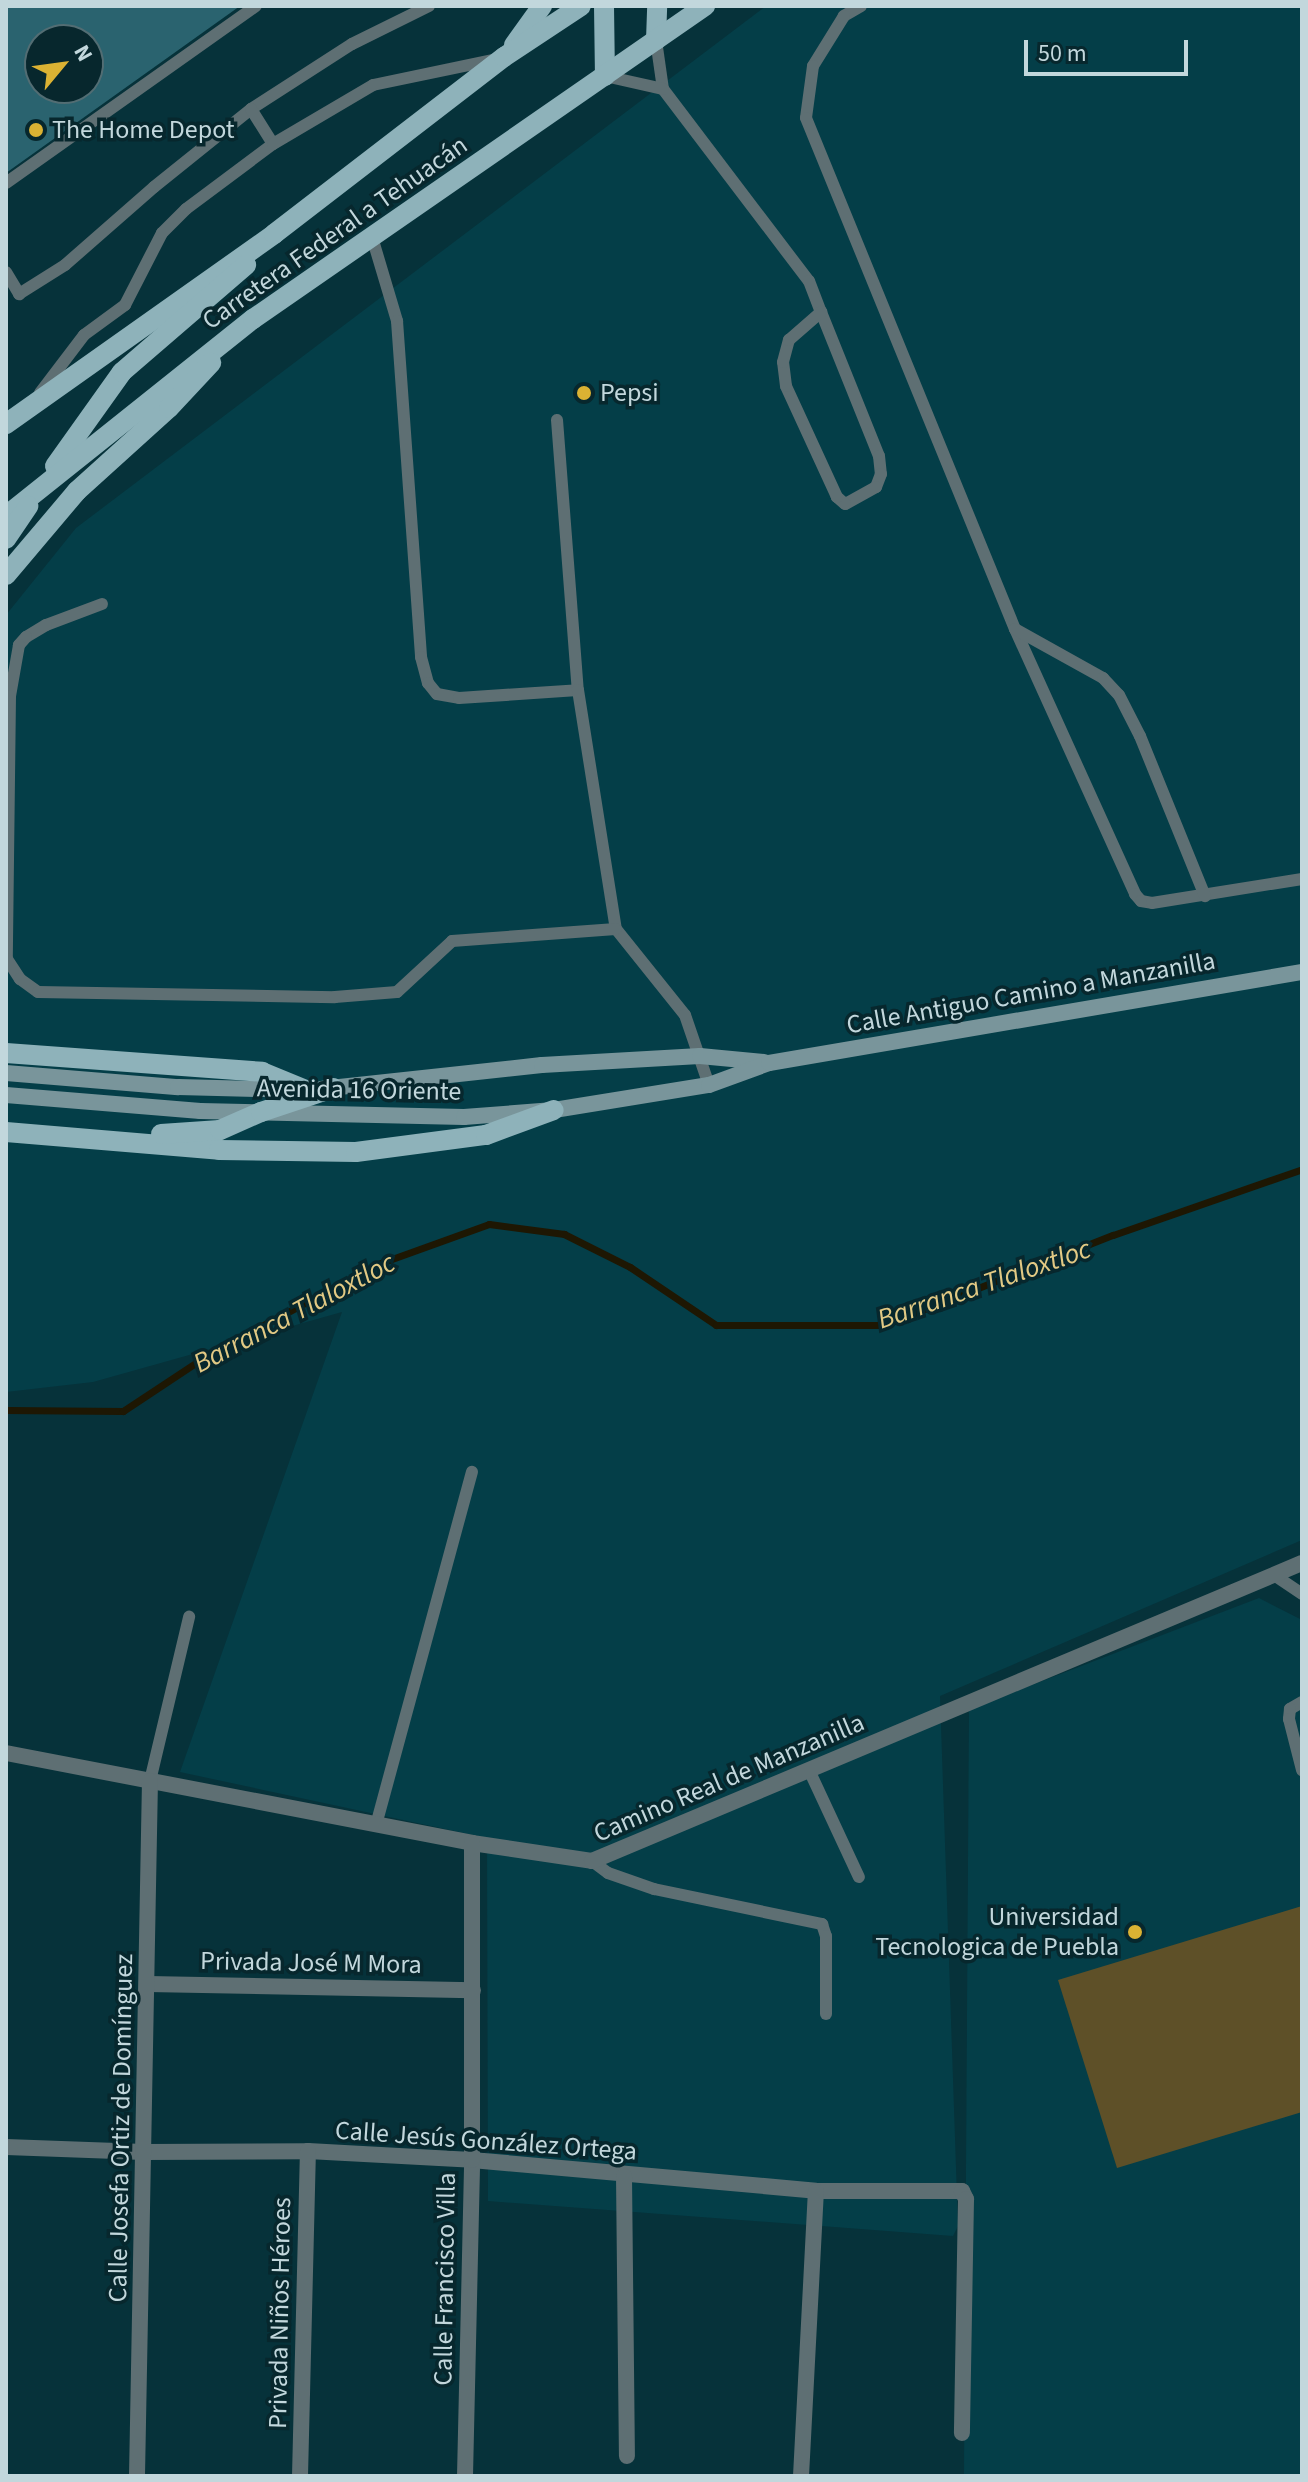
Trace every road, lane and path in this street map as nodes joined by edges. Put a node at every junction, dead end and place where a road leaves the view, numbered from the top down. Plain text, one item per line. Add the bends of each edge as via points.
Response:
1 (256, 6) edge
2 (429, 6) edge
3 (542, 6) edge
4 (581, 6) edge
5 (604, 6) edge
6 (657, 6) edge
7 (705, 6) edge
8 (861, 6) edge
9 (656, 40) junction
10 (504, 57) junction
11 (605, 76) junction
12 (663, 89) junction
13 (251, 109) junction
14 (273, 144) junction
15 (6, 183) edge
16 (274, 234) junction
17 (372, 237) junction
18 (6, 272) edge
19 (821, 312) junction
20 (220, 346) junction
21 (33, 402) junction
22 (557, 420) dead end
23 (6, 424) edge
24 (43, 484) junction
25 (6, 516) edge
26 (6, 539) edge
27 (6, 575) edge
28 (102, 604) dead end
29 (1015, 629) junction
30 (578, 690) junction
31 (1302, 879) edge
32 (1205, 896) junction
33 (616, 929) junction
34 (1302, 972) edge
35 (6, 1053) edge
36 (700, 1056) junction
37 (769, 1063) junction
38 (6, 1073) edge
39 (709, 1085) junction
40 (333, 1088) junction
41 (306, 1090) junction
42 (6, 1095) edge
43 (554, 1110) junction
44 (261, 1112) junction
45 (6, 1120) edge
46 (6, 1132) edge
47 (472, 1472) dead end
48 (1302, 1563) edge
49 (1274, 1575) junction
50 (1302, 1594) edge
51 (189, 1617) dead end
52 (1302, 1702) edge
53 (6, 1753) edge
54 (809, 1770) junction
55 (1302, 1770) edge
56 (150, 1781) junction
57 (376, 1825) junction
58 (472, 1843) junction
59 (592, 1861) junction
60 (859, 1877) dead end
61 (148, 1984) junction
62 (473, 1990) junction
63 (826, 2014) dead end
64 (6, 2147) edge
65 (308, 2151) junction
66 (144, 2152) junction
67 (472, 2160) junction
68 (624, 2176) junction
69 (816, 2191) junction
70 (962, 2433) dead end
71 (627, 2456) dead end
72 (137, 2476) edge
73 (300, 2476) edge
74 (465, 2476) edge
75 (801, 2476) edge

1 - 15 lane
2 - 13 lane via 352,44
3 - 10 main road
4 - 10 main road, Carretera Federal a Tehuacán
5 - 11 main road
6 - 9 main road
7 - 9 main road, Carretera Federal a Tehuacán
8 - 29 lane via 844,16 813,66 806,118
9 - 11 main road, Carretera Federal a Tehuacán
9 - 12 lane
10 - 14 lane via 373,85
10 - 16 main road, Carretera Federal a Tehuacán
11 - 12 lane
11 - 17 main road, Carretera Federal a Tehuacán
12 - 19 lane via 809,281
13 - 14 lane
13 - 18 lane via 65,265 19,294
14 - 21 lane via 162,233 125,305 84,335
16 - 21 main road, Carretera Federal a Tehuacán
16 - 24 main road via 225,286 122,372
17 - 20 main road, Carretera Federal a Tehuacán
17 - 30 lane via 397,321 421,657 428,683 437,694 459,698
19 - 19 lane via 789,340 783,362 786,386 837,497 845,504 876,487 879,456
20 - 24 main road, Carretera Federal a Tehuacán
20 - 27 main road via 198,380 77,491
21 - 23 main road, Carretera Federal a Tehuacán
22 - 30 lane
24 - 25 main road, Carretera Federal a Tehuacán
24 - 26 main road
28 - 33 lane via 26,637 19,645 10,696 7,959 20,979 38,992 335,997 397,992 452,941
29 - 32 lane via 1103,678 1119,695
29 - 32 lane via 1135,894 1152,903
30 - 33 lane
31 - 32 lane
33 - 36 lane via 685,1015
34 - 37 main road, Calle Antiguo Camino a Manzanilla
35 - 41 main road via 262,1072
36 - 37 main road, Calle Antiguo Camino a Manzanilla
36 - 39 lane
36 - 40 main road, Avenida 16 Oriente via 542,1065
37 - 39 main road, Calle Antiguo Camino a Manzanilla
38 - 41 main road, Avenida 16 Oriente via 178,1087
39 - 43 main road, Avenida 16 Oriente
40 - 41 main road, Avenida 16 Oriente
40 - 44 main road
42 - 44 main road, Avenida 16 Oriente
43 - 44 main road, Avenida 16 Oriente via 464,1117
43 - 46 main road via 486,1135 356,1152 219,1150
44 - 45 main road via 220,1130 168,1135
47 - 57 lane
48 - 49 street, Camino Real de Manzanilla
49 - 50 lane
49 - 54 street, Camino Real de Manzanilla
51 - 56 lane
52 - 55 lane via 1290,1709 1289,1719
53 - 56 street, Camino Real de Manzanilla
54 - 59 street, Camino Real de Manzanilla
54 - 60 lane
56 - 57 street, Camino Real de Manzanilla
56 - 61 street, Calle Josefa Ortiz de Domínguez
57 - 58 street, Camino Real de Manzanilla
58 - 59 street, Camino Real de Manzanilla
58 - 62 street, Calle Francisco Villa
59 - 63 lane via 608,1873 654,1889 822,1924
61 - 62 street, Privada José M Mora
61 - 66 street, Calle Josefa Ortiz de Domínguez
62 - 67 street, Calle Francisco Villa
64 - 66 street, Calle Jesús González Ortega
65 - 66 street, Calle Jesús González Ortega
65 - 67 street, Calle Jesús González Ortega
65 - 73 street, Privada Niños Héroes
66 - 72 street, Calle Josefa Ortiz de Domínguez
67 - 68 street, Calle Jesús González Ortega
67 - 74 street, Calle Francisco Villa
68 - 69 street, Calle Jesús González Ortega
68 - 71 street
69 - 70 street, Calle Jesús González Ortega via 962,2191
69 - 75 street

